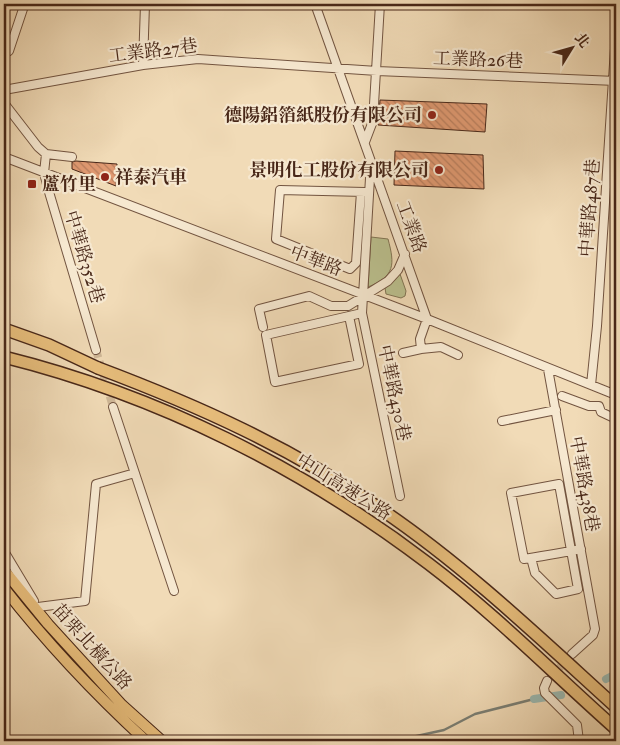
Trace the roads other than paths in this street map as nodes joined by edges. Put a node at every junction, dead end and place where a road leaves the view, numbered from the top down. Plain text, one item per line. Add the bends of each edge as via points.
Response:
1 (23, 4) edge
2 (145, 4) edge
3 (314, 4) edge
4 (380, 4) edge
5 (616, 33) edge
6 (4, 54) edge
7 (142, 65) junction
8 (338, 69) junction
9 (377, 71) junction
10 (615, 81) edge
11 (4, 90) edge
12 (4, 103) edge
13 (365, 142) junction
14 (46, 154) junction
15 (4, 157) edge
16 (72, 157) dead end
17 (44, 173) junction
18 (376, 173) junction
19 (365, 192) junction
20 (405, 254) junction
21 (364, 295) junction
22 (362, 313) junction
23 (349, 316) junction
24 (427, 320) junction
25 (263, 327) dead end
26 (4, 329) edge
27 (421, 349) junction
28 (96, 350) tunnel mouth
29 (403, 353) dead end
30 (458, 355) dead end
31 (4, 357) edge
32 (548, 369) junction
33 (591, 385) junction
34 (616, 395) edge
35 (562, 396) dead end
36 (113, 407) tunnel mouth
37 (556, 410) junction
38 (616, 419) edge
39 (502, 420) dead end
40 (135, 473) junction
41 (400, 496) dead end
42 (581, 549) junction
43 (4, 551) edge
44 (571, 551) junction
45 (531, 558) junction
46 (4, 570) edge
47 (4, 588) edge
48 (174, 591) dead end
49 (38, 607) junction
50 (48, 624) junction
51 (40, 632) junction
52 (572, 654) tunnel mouth
53 (547, 681) dead end
54 (616, 707) edge
55 (616, 729) edge
56 (146, 741) edge
57 (162, 741) edge
58 (579, 741) edge

1 - 6 street via 9,51
2 - 7 street
3 - 8 street, 工業路
4 - 9 street
5 - 10 street, 中華路487巷
7 - 8 street, 工業路27巷 via 198,59
7 - 11 street, 工業路27巷
8 - 9 street, 工業路26巷
8 - 13 street, 工業路
9 - 10 street, 工業路26巷
9 - 13 street via 373,122
10 - 33 street, 中華路487巷
12 - 14 street
13 - 18 street, 工業路
14 - 16 street
14 - 17 street
15 - 17 street, 中華路
17 - 21 street, 中華路
17 - 28 street, 中華路352巷
18 - 19 street via 370,178
18 - 20 street, 工業路
19 - 19 street via 280,190 276,238 350,268 356,263
19 - 21 street, 中華路430巷
20 - 21 street via 398,270 388,281
20 - 24 street, 工業路
21 - 22 street, 中華路430巷
21 - 24 street, 中華路
21 - 25 street via 348,306 331,306 310,296 259,309
22 - 23 street
22 - 41 street, 中華路430巷
23 - 23 street via 266,335 275,382 359,364
24 - 27 street via 420,339
24 - 32 street, 中華路
26 - 54 highway, 中山高速公路, bridge via 49,344 98,368 236,424 313,466 382,510 511,612
27 - 29 street
27 - 30 street via 441,347
31 - 55 highway, 中山高速公路, bridge via 136,399 203,427 329,496 430,565
32 - 33 street, 中華路
32 - 37 street, 中華路438巷
33 - 34 street, 中華路
35 - 38 street via 589,406 599,406 601,412
36 - 40 street
37 - 39 street
37 - 42 street, 中華路438巷
40 - 48 street
40 - 49 street via 96,484 85,600
42 - 44 street
42 - 52 street, 中華路438巷 via 595,629 593,635
43 - 49 street
44 - 45 street
44 - 45 street via 578,589 556,594 535,573
44 - 45 street via 559,484 511,493 524,559
46 - 50 main road, 苗栗北橫公路
47 - 51 main road, 苗栗北橫公路
49 - 50 street
50 - 51 main road
50 - 57 main road, 苗栗北橫公路 via 122,705
51 - 56 main road, 苗栗北橫公路 via 116,714
53 - 58 street via 545,693 577,724

